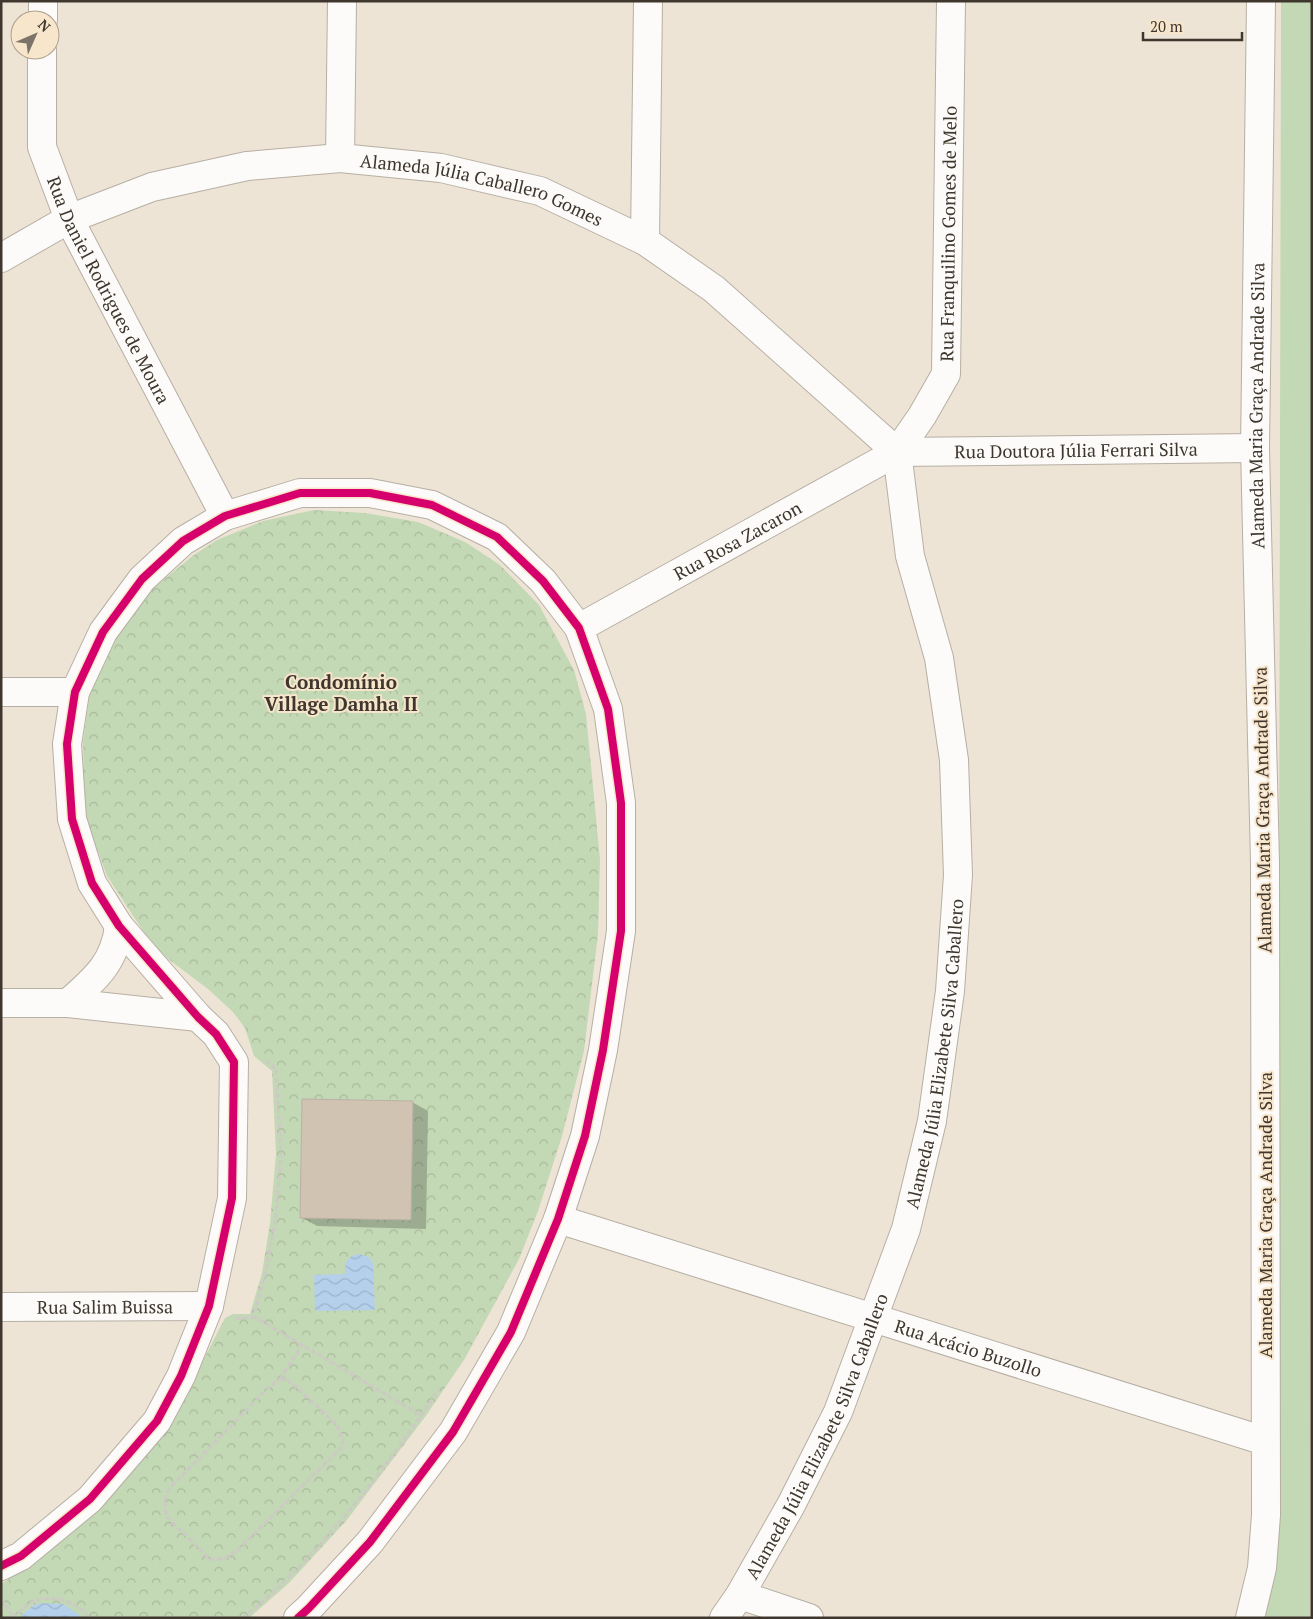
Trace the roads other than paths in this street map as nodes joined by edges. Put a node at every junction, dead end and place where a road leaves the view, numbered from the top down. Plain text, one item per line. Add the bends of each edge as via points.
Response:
1 (342, 1) edge
2 (648, 1) edge
3 (951, 1) edge
4 (1261, 1) edge
5 (42, 60) edge
6 (340, 158) junction
7 (69, 219) junction
8 (645, 241) junction
9 (1, 258) edge
10 (1255, 448) junction
11 (897, 452) junction
12 (225, 516) junction
13 (579, 628) junction
14 (1, 692) edge
15 (75, 692) junction
16 (119, 926) junction
17 (1, 1003) edge
18 (68, 1003) junction
19 (198, 1017) junction
20 (558, 1219) junction
21 (1, 1307) edge
22 (218, 1314) junction
23 (875, 1318) junction
24 (1265, 1441) junction
25 (1, 1566) edge
26 (740, 1595) junction
27 (298, 1618) edge
28 (724, 1618) edge
29 (809, 1618) edge
30 (1250, 1618) edge

1 - 6 street
2 - 8 street
3 - 11 street, Rua Franquilino Gomes de Melo via 946,374
4 - 10 street, Alameda Maria Graça Andrade Silva
5 - 7 street, Rua Daniel Rodrigues de Moura via 42,147
6 - 7 street, Alameda Júlia Caballero Gomes via 247,166 152,187
6 - 8 street, Alameda Júlia Caballero Gomes via 440,168 540,191
7 - 9 street, Alameda Júlia Caballero Gomes
7 - 12 street, Rua Daniel Rodrigues de Moura
8 - 11 street, Alameda Júlia Caballero Gomes via 714,289
10 - 11 street, Rua Doutora Júlia Ferrari Silva
10 - 24 street, Alameda Maria Graça Andrade Silva via 1265,862
11 - 13 street, Rua Rosa Zacaron
11 - 23 street, Alameda Júlia Elizabete Silva Caballero via 910,556 939,658 954,760 958,875 950,991 932,1121 906,1229
12 - 13 street via 300,493 370,493 432,505 498,537 544,581
12 - 15 street via 183,540 142,579 103,632
13 - 20 street via 608,709 621,803 621,931 603,1050 585,1136
14 - 15 street
15 - 16 street via 66,744 72,818 92,883
16 - 18 street via 117,941 104,968
16 - 19 street
17 - 18 street
18 - 19 street
19 - 22 street via 216,1034 234,1062 232,1198
20 - 23 street, Rua Acácio Buzollo
20 - 27 street via 511,1332 453,1432 370,1542
21 - 22 street, Rua Salim Buissa
22 - 25 street via 157,1422 90,1498 21,1556
23 - 24 street, Rua Acácio Buzollo
23 - 26 street, Alameda Júlia Elizabete Silva Caballero via 838,1412
24 - 30 street, Alameda Maria Graça Andrade Silva via 1264,1550
26 - 28 street, Alameda Júlia Elizabete Silva Caballero
26 - 29 street

